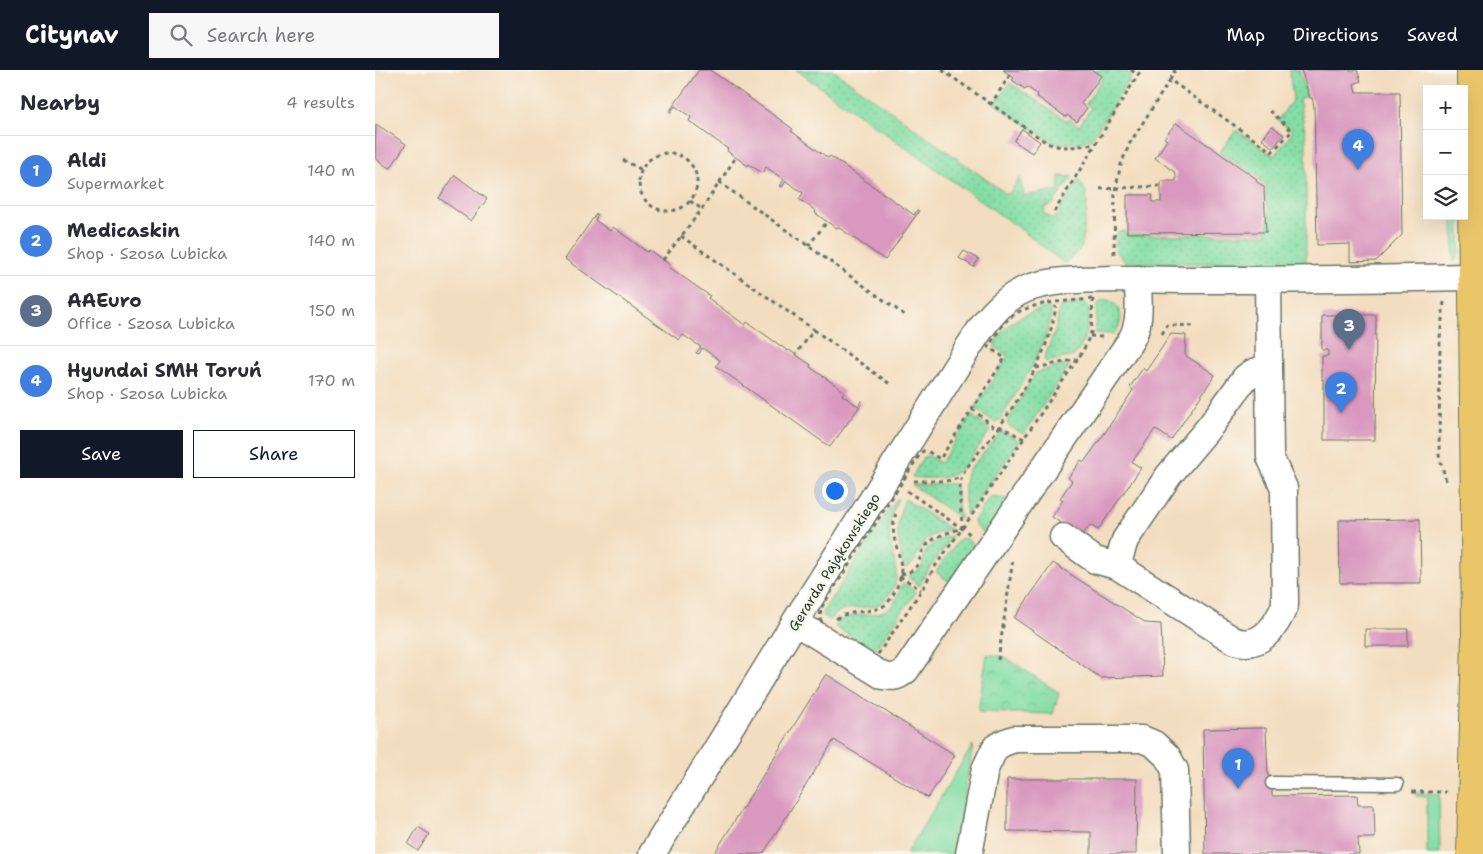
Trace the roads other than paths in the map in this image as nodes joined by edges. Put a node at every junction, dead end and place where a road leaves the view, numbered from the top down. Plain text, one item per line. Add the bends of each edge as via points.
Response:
1 (1471, 70) edge
2 (1473, 277) junction
3 (1138, 279) junction
4 (1268, 280) junction
5 (1269, 370) junction
6 (1063, 537) dead end
7 (1117, 566) junction
8 (795, 622) junction
9 (1272, 783) dead end
10 (1402, 788) road end
11 (652, 854) edge
12 (969, 854) edge
13 (1177, 854) edge
14 (1471, 854) edge

1 - 2 main road
2 - 4 street, Gerarda Pająkowskiego
2 - 14 main road via 1476,635
3 - 4 street, Gerarda Pająkowskiego
3 - 8 street, Gerarda Pająkowskiego via 1061,282 1033,287 1007,300 990,316 981,327 898,484
3 - 8 street via 1138,321 1131,340 1002,551 906,670 899,676 883,676
4 - 5 street
5 - 7 street via 1252,372 1245,378 1203,436 1169,475 1125,540
5 - 7 street via 1269,457 1284,488 1285,605 1273,628 1253,642 1238,642
6 - 7 street via 1095,560
8 - 11 street, Gerarda Pająkowskiego
9 - 10 lane
12 - 13 street via 985,769 995,748 1015,739 1142,739 1154,744 1167,756 1175,770

